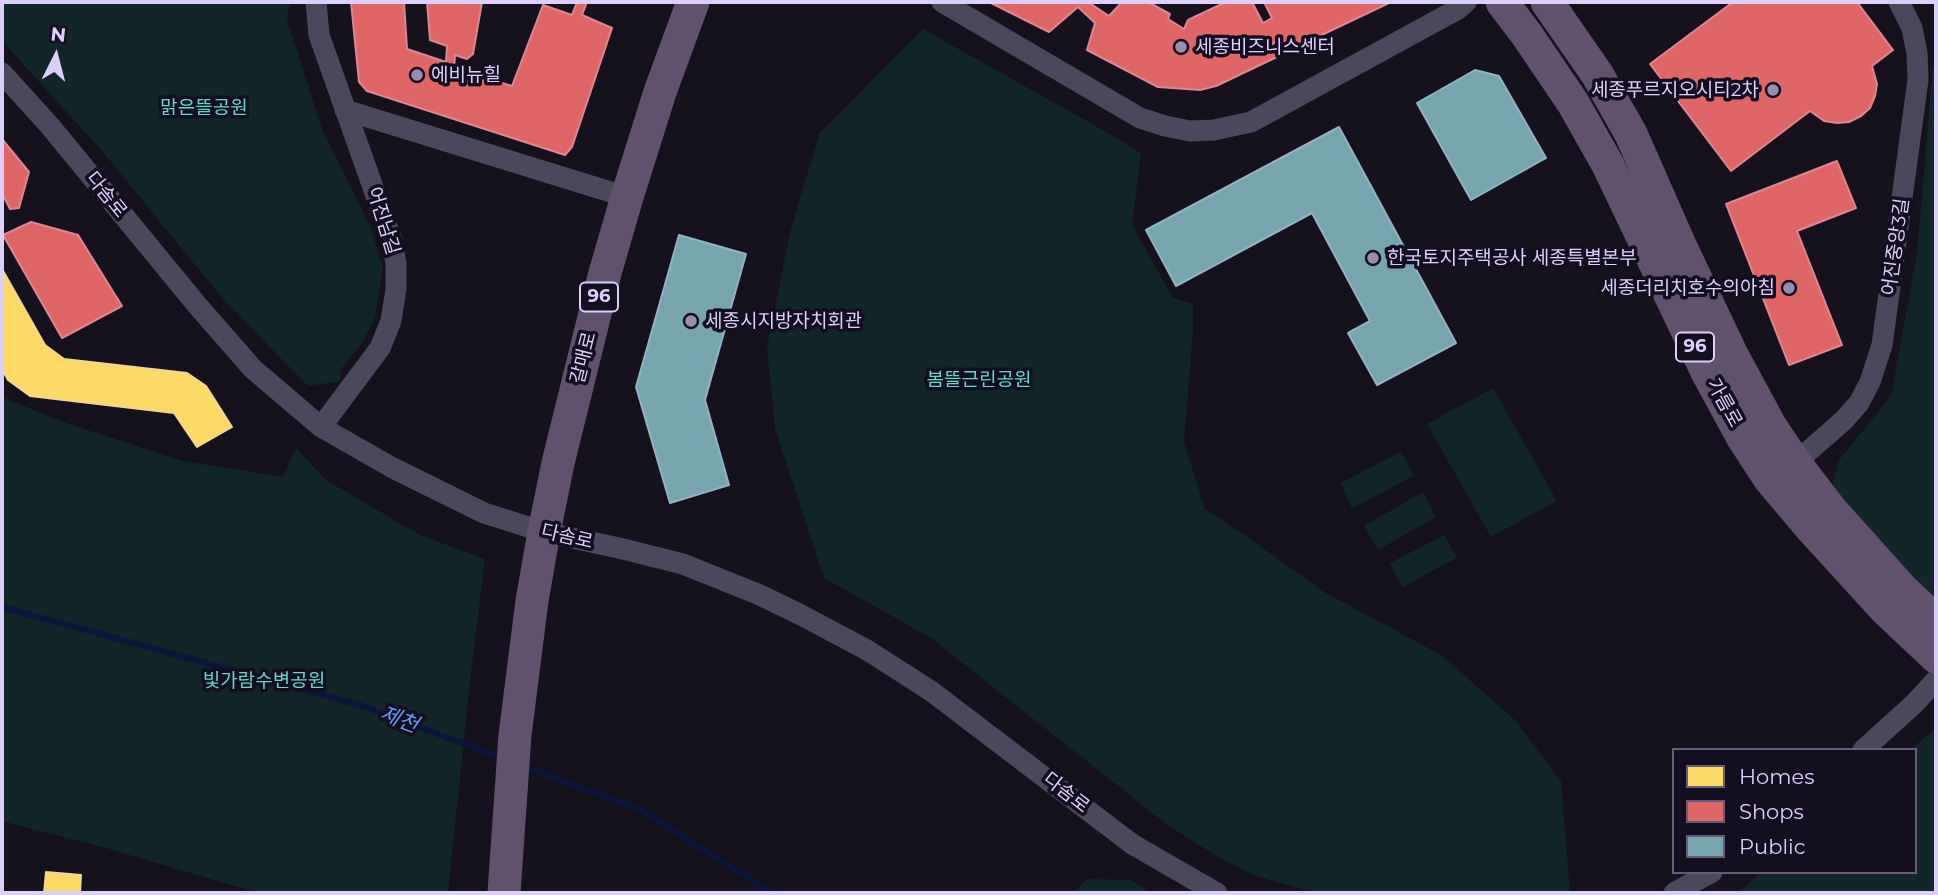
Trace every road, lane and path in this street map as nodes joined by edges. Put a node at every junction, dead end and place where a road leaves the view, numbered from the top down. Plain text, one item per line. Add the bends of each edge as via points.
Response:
1 (316, 2) edge
2 (693, 2) edge
3 (942, 2) edge
4 (1466, 2) edge
5 (1502, 2) edge
6 (1547, 2) edge
7 (1899, 2) edge
8 (2, 74) edge
9 (345, 110) junction
10 (627, 197) junction
11 (321, 427) junction
12 (1795, 463) junction
13 (544, 532) junction
14 (1936, 621) edge
15 (1936, 657) edge
16 (1936, 680) edge
17 (1865, 748) edge
18 (1708, 874) edge
19 (504, 893) edge
20 (1217, 893) edge
21 (1674, 893) edge

1 - 9 street, 어진남길 via 319,35
2 - 10 main road, 갈매로 / 96
3 - 4 street via 1140,118 1191,131 1251,122
5 - 15 main road, 가름로 / 96 via 1573,103 1608,165 1743,438 1812,529
6 - 12 main road, 가름로 / 96 via 1597,74 1631,134 1731,353
7 - 12 street, 어진중앙3길 via 1912,29 1918,80 1882,345 1859,403
8 - 11 street, 다솜로 via 50,125 253,369
9 - 10 street
9 - 11 street, 어진남길 via 391,238 396,289 391,321 380,348
10 - 13 main road, 갈매로 / 96
11 - 13 street, 다솜로 via 484,513
12 - 14 main road, 가름로 / 96 via 1832,511
13 - 19 main road, 갈매로 / 96 via 515,735
13 - 20 street, 다솜로 via 683,564 760,595 867,650 932,691 1132,844
16 - 17 street
18 - 21 street

